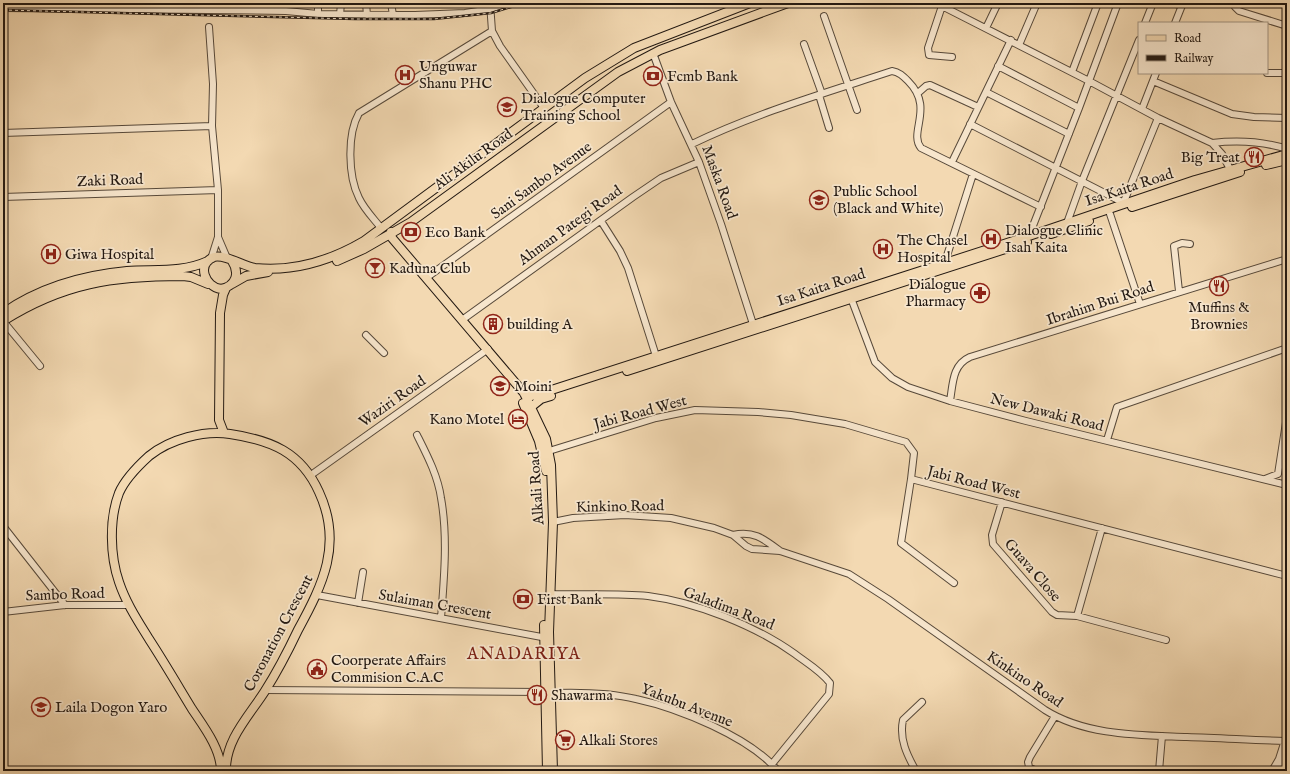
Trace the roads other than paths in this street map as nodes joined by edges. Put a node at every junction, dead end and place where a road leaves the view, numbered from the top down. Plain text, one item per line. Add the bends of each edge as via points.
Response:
1 (318, 3) edge
2 (341, 3) edge
3 (366, 3) edge
4 (391, 3) edge
5 (508, 3) edge
6 (750, 3) edge
7 (788, 3) edge
8 (998, 3) edge
9 (1037, 3) edge
10 (1098, 3) edge
11 (1118, 3) edge
12 (1153, 3) edge
13 (1172, 3) edge
14 (1235, 3) edge
15 (939, 4) edge
16 (1182, 5) edge
17 (88, 6) edge
18 (129, 6) edge
19 (207, 6) edge
20 (490, 6) edge
21 (3, 8) edge
22 (318, 14) junction
23 (340, 15) junction
24 (368, 15) junction
25 (393, 15) junction
26 (824, 16) dead end
27 (1145, 22) edge
28 (1175, 22) edge
29 (1287, 26) edge
30 (209, 27) dead end
31 (986, 28) junction
32 (492, 30) junction
33 (1011, 40) junction
34 (1138, 43) edge
35 (804, 44) dead end
36 (1019, 45) junction
37 (653, 53) junction
38 (952, 57) dead end
39 (998, 66) junction
40 (1072, 72) junction
41 (1268, 73) edge
42 (1156, 74) edge
43 (1287, 74) edge
44 (1089, 81) junction
45 (1153, 81) junction
46 (848, 86) junction
47 (986, 92) junction
48 (918, 93) junction
49 (820, 95) junction
50 (1118, 96) junction
51 (671, 102) junction
52 (978, 107) junction
53 (544, 108) junction
54 (1080, 108) junction
55 (1142, 109) junction
56 (857, 110) dead end
57 (1158, 118) junction
58 (1287, 118) edge
59 (970, 124) junction
60 (212, 126) junction
61 (829, 128) dead end
62 (3, 133) edge
63 (1069, 134) junction
64 (1212, 143) junction
65 (692, 144) junction
66 (1287, 149) edge
67 (1287, 154) edge
68 (1287, 160) edge
69 (699, 162) junction
70 (952, 162) junction
71 (1055, 168) junction
72 (1230, 169) junction
73 (973, 174) junction
74 (1082, 181) junction
75 (1196, 183) junction
76 (218, 190) junction
77 (3, 197) edge
78 (1124, 204) junction
79 (1041, 207) junction
80 (1110, 214) junction
81 (600, 221) junction
82 (1067, 223) junction
83 (381, 228) junction
84 (391, 232) junction
85 (1047, 233) junction
86 (1029, 236) junction
87 (218, 237) junction
88 (380, 238) junction
89 (1190, 244) dead end
90 (229, 259) junction
91 (1287, 259) edge
92 (210, 260) junction
93 (945, 262) junction
94 (914, 275) junction
95 (426, 278) junction
96 (210, 285) junction
97 (229, 286) junction
98 (1179, 291) junction
99 (851, 298) junction
100 (1140, 304) junction
101 (220, 314) junction
102 (3, 316) edge
103 (462, 320) junction
104 (753, 324) junction
105 (366, 335) dead end
106 (1287, 348) edge
107 (486, 350) junction
108 (384, 353) dead end
109 (656, 356) junction
110 (40, 366) dead end
111 (607, 375) junction
112 (524, 393) junction
113 (950, 401) junction
114 (532, 408) junction
115 (1287, 416) edge
116 (219, 420) junction
117 (214, 433) junction
118 (224, 433) junction
119 (417, 435) dead end
120 (1107, 440) junction
121 (549, 451) junction
122 (1278, 474) junction
123 (311, 475) junction
124 (911, 479) junction
125 (1266, 479) junction
126 (1286, 485) edge
127 (1002, 502) junction
128 (553, 522) junction
129 (3, 526) edge
130 (1102, 528) junction
131 (733, 535) junction
132 (780, 551) junction
133 (363, 572) dead end
134 (1287, 576) edge
135 (954, 583) dead end
136 (551, 594) junction
137 (317, 595) junction
138 (358, 603) junction
139 (65, 605) junction
140 (129, 605) junction
141 (3, 612) edge
142 (1077, 616) junction
143 (441, 618) junction
144 (546, 638) junction
145 (1166, 640) dead end
146 (266, 690) junction
147 (547, 692) junction
148 (922, 702) dead end
149 (1055, 716) junction
150 (1287, 734) edge
151 (1162, 736) junction
152 (212, 742) junction
153 (1286, 744) edge
154 (231, 745) junction
155 (772, 764) junction
156 (224, 769) edge
157 (547, 771) edge
158 (553, 771) edge
159 (778, 771) edge
160 (916, 771) edge
161 (1036, 771) edge
162 (1159, 771) edge
163 (1272, 771) edge
164 (1277, 771) edge

1 - 22 street
2 - 23 street
3 - 24 street
4 - 25 street
5 - 20 street
6 - 53 main road, Ali Akilu Road via 634,48 585,78
7 - 37 main road, Ali Akilu Road
8 - 31 street
9 - 36 street
10 - 40 street
11 - 44 street
12 - 27 street
13 - 16 street
14 - 29 street via 1239,11
15 - 31 street
15 - 38 street via 928,53 932,56
16 - 28 street
17 - 18 street
17 - 21 street
18 - 19 street
19 - 22 street
20 - 25 street via 465,13
20 - 32 street
22 - 23 street
23 - 24 street
24 - 25 street
26 - 46 street
30 - 60 street via 213,84
31 - 33 street
32 - 53 street via 500,46
32 - 83 street via 359,113 355,120 351,140 354,186 359,199
33 - 36 street
33 - 39 street
34 - 50 street
35 - 49 street
36 - 40 street
37 - 51 street, Maska Road
37 - 84 main road, Ali Akilu Road via 618,72 411,222
39 - 47 street
39 - 54 street
40 - 44 street
41 - 43 street
42 - 45 street
44 - 50 street
44 - 54 street
45 - 55 street
45 - 58 street via 1232,114
46 - 48 street via 896,71
46 - 49 street
46 - 56 street
47 - 52 street
47 - 63 street
48 - 52 street via 930,85
48 - 70 street via 921,115 917,144
49 - 61 street
49 - 65 street via 720,131
50 - 55 street
50 - 74 street
51 - 65 street, Maska Road
51 - 95 street, Sani Sambo Avenue
52 - 59 street
53 - 83 main road, Ali Akilu Road
54 - 63 street
55 - 57 street
57 - 64 street
57 - 78 street
59 - 70 street
59 - 71 street
60 - 62 street
60 - 76 street
63 - 71 street
64 - 66 street via 1256,142
64 - 72 street
65 - 69 street, Maska Road
67 - 72 main road, Isa Kaita Road
68 - 75 main road, Isa Kaita Road
69 - 81 street, Ahman Pategi Road via 661,178
69 - 104 street, Maska Road
70 - 73 street
71 - 74 street
71 - 79 street
72 - 75 main road, Isa Kaita Road
73 - 79 street
73 - 93 street
74 - 78 street
74 - 82 street
75 - 78 main road, Isa Kaita Road
75 - 80 main road, Isa Kaita Road
76 - 77 street, Zaki Road
76 - 87 street
78 - 82 main road, Isa Kaita Road
79 - 86 street
80 - 85 main road, Isa Kaita Road
80 - 100 street
81 - 103 street, Ahman Pategi Road
81 - 109 street via 628,268
82 - 85 main road, Isa Kaita Road
83 - 90 main road, Ali Akilu Road via 334,258 304,266 255,268
84 - 88 main road, Ali Akilu Road
84 - 95 main road, Alkali Road via 392,238
85 - 86 main road, Isa Kaita Road
85 - 94 main road, Isa Kaita Road
86 - 93 main road, Isa Kaita Road
87 - 90 street
87 - 92 street
88 - 97 main road, Ali Akilu Road via 364,249 332,263 301,270 254,274
88 - 107 main road, Alkali Road via 388,241
89 - 98 street via 1174,246
90 - 92 main road via 219,256
90 - 97 main road via 236,270 236,275
91 - 98 street, Ibrahim Bui Road
92 - 96 main road via 204,270 205,280
92 - 102 main road via 190,268 128,271 87,277 47,290
93 - 94 main road, Isa Kaita Road
94 - 99 main road, Isa Kaita Road
94 - 104 main road, Isa Kaita Road
95 - 103 main road, Alkali Road
96 - 97 main road via 221,289
96 - 101 main road
96 - 102 main road via 183,276 116,278 52,294
97 - 101 main road via 223,295
98 - 100 street, Ibrahim Bui Road
99 - 111 main road, Isa Kaita Road
99 - 113 street, New Dawaki Road via 875,362 882,370 908,387
100 - 113 street, Ibrahim Bui Road via 964,360 956,368
101 - 116 main road
102 - 110 street
103 - 107 main road, Alkali Road
104 - 109 main road, Isa Kaita Road
105 - 108 street
106 - 120 street via 1117,407
107 - 112 main road, Alkali Road
107 - 123 street, Waziri Road
107 - 144 main road, Alkali Road via 520,396 539,441 546,466
109 - 111 main road, Isa Kaita Road
111 - 112 main road, Isa Kaita Road via 531,396
111 - 114 main road, Isa Kaita Road via 541,399
112 - 114 main road, Alkali Road
113 - 120 street, New Dawaki Road
114 - 121 main road, Alkali Road
115 - 122 street
116 - 117 main road
116 - 118 main road
117 - 118 main road, Coronation Crescent
117 - 140 main road, Coronation Crescent via 185,438 156,450 136,467 120,492 112,537 112,555 119,582
118 - 123 main road, Coronation Crescent via 267,441 286,451
119 - 143 street via 435,476 441,498 444,528
120 - 125 street, New Dawaki Road
121 - 124 street, Jabi Road West via 656,418 689,411 758,412 845,424 906,442 914,453
121 - 128 main road, Alkali Road
122 - 125 street
122 - 126 street
123 - 137 main road, Coronation Crescent via 330,523 327,566
124 - 127 street, Jabi Road West
124 - 135 street via 901,543
125 - 126 street, New Dawaki Road
127 - 130 street, Jabi Road West
127 - 142 street, Guava Close via 992,535 993,544 1052,612 1057,615
128 - 131 street, Kinkino Road via 573,518 625,515 671,518
128 - 136 main road, Alkali Road
129 - 139 street
130 - 134 street, Jabi Road West
130 - 142 street, Guava Close
131 - 132 street, Kinkino Road via 746,546
131 - 132 street, Kinkino Road via 753,534
132 - 149 street, Kinkino Road via 849,574
133 - 138 street
136 - 144 main road, Alkali Road
136 - 155 street, Galadima Road via 647,596 673,600 758,630 821,674 830,684 829,694
137 - 138 street, Sulaiman Crescent
137 - 146 main road, Coronation Crescent
138 - 143 street, Sulaiman Crescent
139 - 140 street, Sambo Road
139 - 141 street, Sambo Road
140 - 152 main road, Coronation Crescent
142 - 145 street
143 - 144 street, Sulaiman Crescent
144 - 147 main road, Alkali Road
146 - 147 street, Yakubu Avenue
146 - 154 main road, Coronation Crescent via 238,730
147 - 155 street, Yakubu Avenue via 610,694 658,705 725,731 747,744
147 - 157 main road, Alkali Road
147 - 158 main road, Alkali Road
148 - 160 street via 903,720 903,742 907,756
149 - 151 street, Kinkino Road via 1085,727
149 - 161 street via 1028,762
150 - 153 street
151 - 153 street, Kinkino Road
151 - 162 street
152 - 154 main road via 220,748
152 - 156 main road, Coronation Crescent
153 - 163 street
153 - 164 street
154 - 156 main road, Coronation Crescent
155 - 159 street, Yakubu Avenue

